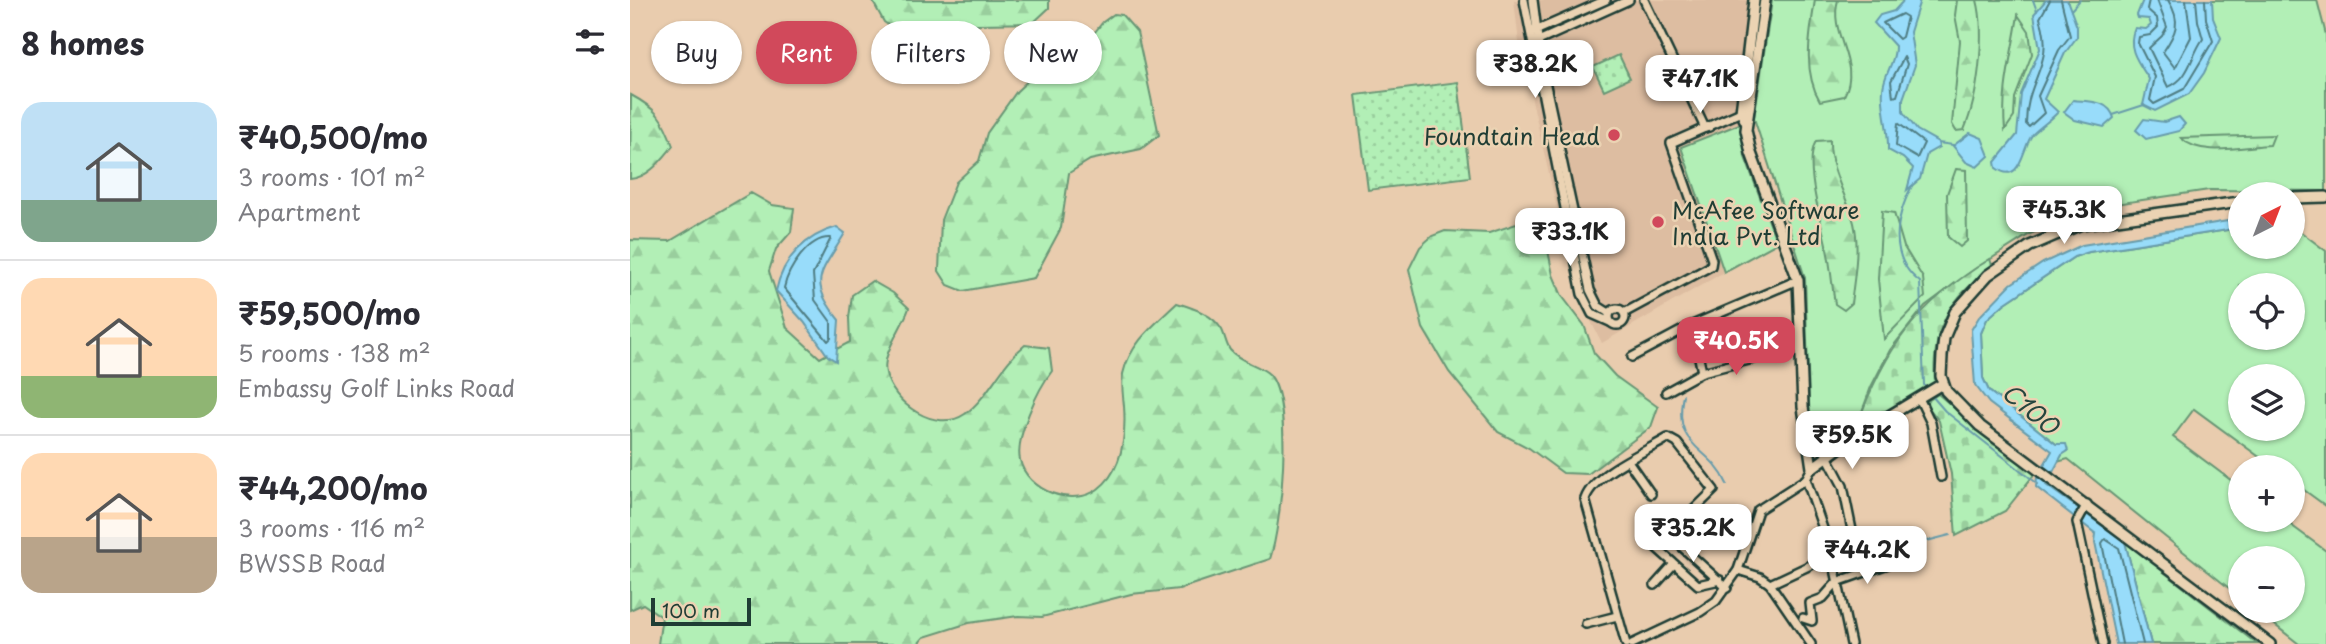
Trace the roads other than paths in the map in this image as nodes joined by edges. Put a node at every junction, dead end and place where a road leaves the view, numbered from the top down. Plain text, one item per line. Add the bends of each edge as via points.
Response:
1 (1524, 0) edge
2 (1533, 0) edge
3 (1606, 0) edge
4 (1629, 0) edge
5 (1644, 0) edge
6 (1754, 0) edge
7 (1765, 0) edge
8 (1532, 33) junction
9 (1534, 43) junction
10 (1745, 116) junction
11 (1705, 128) junction
12 (2326, 197) edge
13 (2305, 198) edge
14 (2228, 204) edge
15 (1798, 280) junction
16 (1609, 313) junction
17 (1624, 313) junction
18 (1610, 322) junction
19 (1692, 325) junction
20 (1800, 347) junction
21 (1632, 357) dead end
22 (1702, 372) junction
23 (1942, 384) junction
24 (1666, 392) dead end
25 (1926, 394) junction
26 (1816, 435) dead end
27 (1825, 458) junction
28 (1628, 461) junction
29 (1812, 468) junction
30 (1941, 477) dead end
31 (1806, 479) junction
32 (1650, 494) dead end
33 (2086, 508) junction
34 (1671, 532) junction
35 (1853, 536) dead end
36 (1832, 555) junction
37 (1888, 564) dead end
38 (1673, 565) junction
39 (1738, 570) junction
40 (1720, 580) junction
41 (1837, 582) junction
42 (1770, 584) junction
43 (1655, 585) dead end
44 (1727, 588) junction
45 (1617, 616) junction
46 (1803, 618) dead end
47 (1586, 624) dead end
48 (1642, 642) edge
49 (1808, 643) edge
50 (1626, 644) edge
51 (1632, 644) edge
52 (1851, 644) edge
53 (2102, 644) edge
54 (2270, 644) edge

1 - 8 street
2 - 8 street
3 - 8 street
4 - 9 street
5 - 11 street
6 - 10 street
7 - 10 street
8 - 9 street
9 - 16 street via 1590,290 1598,306
9 - 18 street via 1582,294 1592,314
10 - 11 street
10 - 15 street via 1751,153
11 - 17 street via 1671,143 1712,264
12 - 13 street
14 - 23 street via 2081,224 2030,246 1988,275 1955,312 1944,338
15 - 19 street
15 - 20 street
16 - 17 street via 1615,308
16 - 18 street
17 - 18 street via 1622,323
19 - 21 street
19 - 22 street
20 - 22 street
20 - 29 street
22 - 24 street
23 - 25 street
23 - 33 street via 1980,426
25 - 27 street
25 - 30 street
26 - 27 street
27 - 29 street
27 - 35 street via 1843,486
28 - 32 street
28 - 34 street via 1672,439 1714,490
28 - 45 street via 1585,499
29 - 31 street
31 - 36 street
31 - 39 street via 1758,510
33 - 53 street via 2078,520
33 - 54 street
34 - 38 street via 1656,529 1650,540
34 - 40 street via 1672,538
36 - 41 street
36 - 42 street
37 - 41 street
38 - 40 street via 1698,585
38 - 43 street
39 - 42 street
39 - 44 street
40 - 44 street
41 - 46 street via 1823,598 1810,603 1812,621
41 - 52 street
42 - 49 street
44 - 48 street via 1710,606
45 - 47 street
45 - 50 street
48 - 51 street

